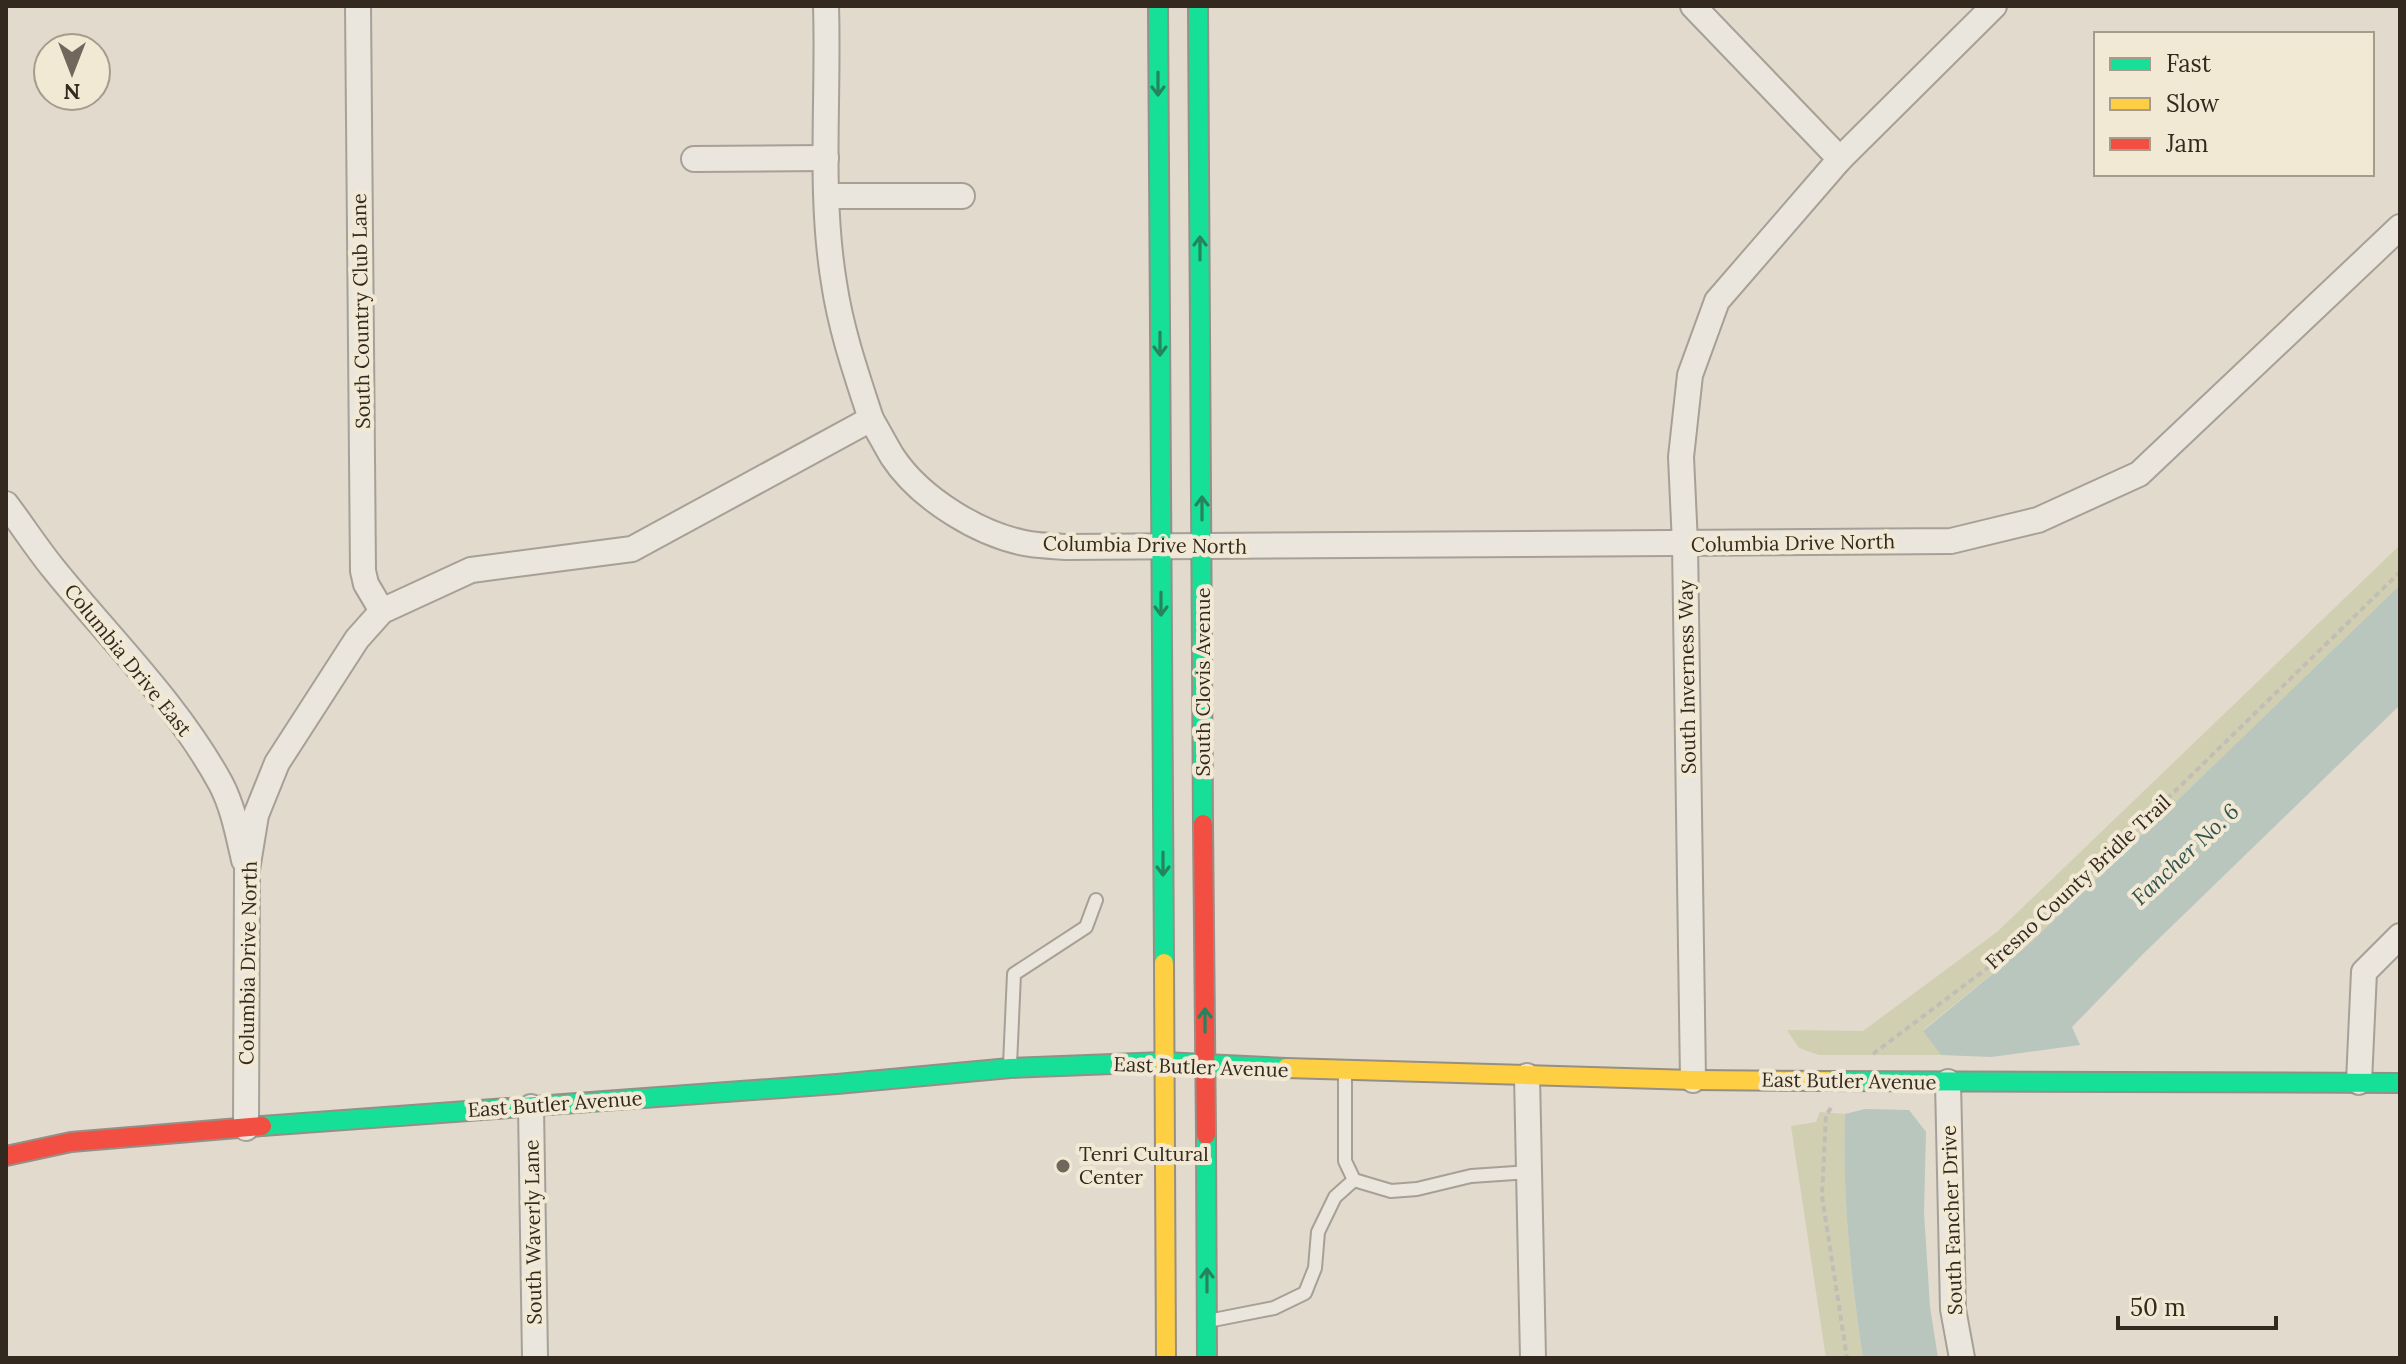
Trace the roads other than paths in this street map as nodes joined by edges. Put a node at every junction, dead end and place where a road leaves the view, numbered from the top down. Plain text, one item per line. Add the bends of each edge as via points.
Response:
1 (358, 6) edge
2 (826, 6) edge
3 (1158, 6) edge
4 (1198, 6) edge
5 (1693, 6) edge
6 (1994, 6) edge
7 (826, 158) junction
8 (694, 159) dead end
9 (1840, 159) junction
10 (827, 196) junction
11 (962, 196) dead end
12 (2400, 227) edge
13 (871, 419) junction
14 (6, 504) edge
15 (1685, 544) junction
16 (1202, 546) junction
17 (1161, 547) junction
18 (382, 611) junction
19 (247, 870) junction
20 (1096, 900) dead end
21 (2400, 936) edge
22 (1164, 1062) junction
23 (1205, 1066) junction
24 (1010, 1068) junction
25 (1345, 1071) junction
26 (1527, 1076) junction
27 (1693, 1080) junction
28 (1948, 1082) junction
29 (2359, 1082) junction
30 (2400, 1083) edge
31 (531, 1107) junction
32 (246, 1128) junction
33 (6, 1156) edge
34 (1529, 1172) junction
35 (1354, 1180) junction
36 (1207, 1321) junction
37 (535, 1358) edge
38 (1166, 1358) edge
39 (1207, 1358) edge
40 (1533, 1358) edge
41 (1962, 1358) edge

1 - 18 street, South Country Club Lane via 363,571
2 - 7 street
3 -> 17 main road, South Clovis Avenue
16 -> 4 main road, South Clovis Avenue
5 - 9 street
6 - 9 street, South Inverness Way
7 - 8 street
7 - 10 street
9 - 15 street, South Inverness Way via 1717,301 1690,375 1681,457
10 - 11 street
10 - 13 street via 840,319
12 - 15 street, Columbia Drive North via 2139,474 2038,520 1951,541
13 - 17 street, Columbia Drive North via 894,459 924,491 956,516 993,533 1029,544
13 - 18 street, Columbia Drive North via 632,549 471,570
14 - 19 street, Columbia Drive East via 184,726 222,786
15 - 16 street, Columbia Drive North
15 - 27 street, South Inverness Way
16 - 17 street, Columbia Drive North
23 -> 16 main road, South Clovis Avenue
17 -> 22 main road, South Clovis Avenue
18 - 19 street, Columbia Drive North via 357,639 277,763 256,815
19 - 32 street, Columbia Drive North
20 - 24 lane via 1086,927 1014,974
21 - 29 street via 2364,972
22 - 23 main road, East Butler Avenue
22 - 24 main road, East Butler Avenue
22 - 38 main road, South Clovis Avenue
23 - 25 main road, East Butler Avenue
36 -> 23 main road, South Clovis Avenue
24 - 31 main road, East Butler Avenue
25 - 26 main road, East Butler Avenue
25 - 35 lane via 1345,1161
26 - 27 main road, East Butler Avenue
26 - 34 street
27 - 28 main road, East Butler Avenue
28 - 29 main road, East Butler Avenue
28 - 41 street, South Fancher Drive via 1953,1309
29 - 30 main road, East Butler Avenue
31 - 32 main road, East Butler Avenue
31 - 37 street, South Waverly Lane
32 - 33 main road, East Butler Avenue via 71,1142
34 - 35 lane via 1391,1191
34 - 40 street
35 - 36 lane via 1335,1197 1318,1232 1315,1268 1305,1293 1274,1308
36 - 39 main road, South Clovis Avenue

